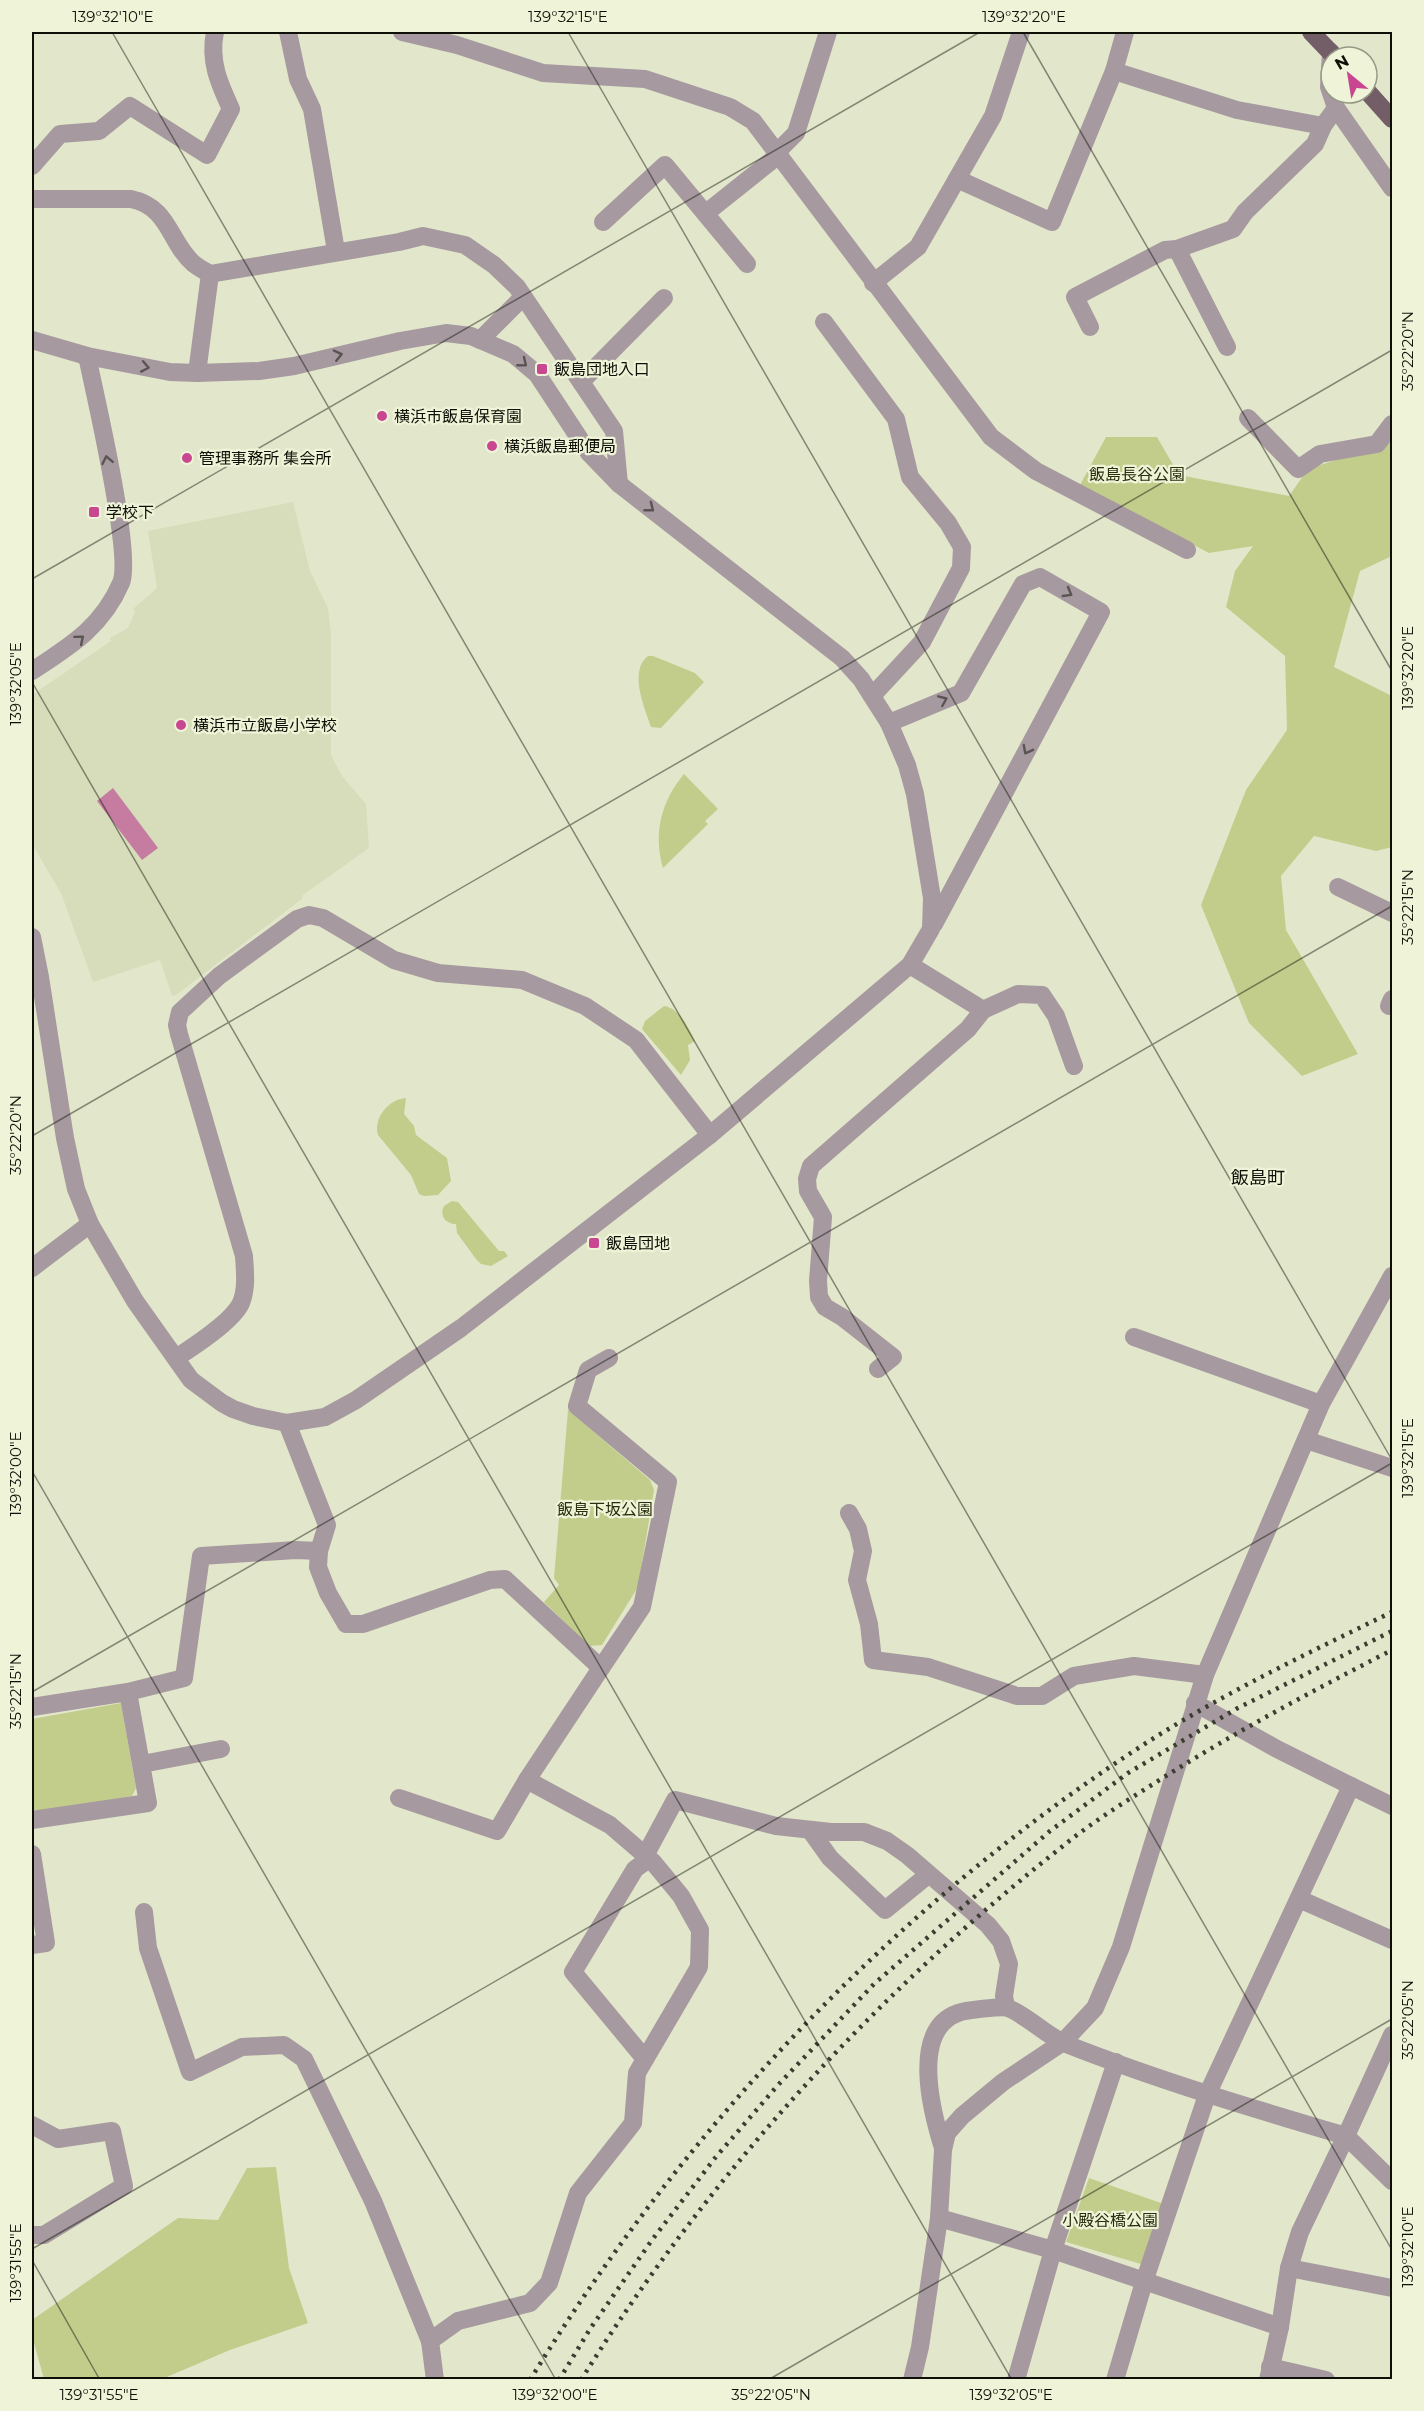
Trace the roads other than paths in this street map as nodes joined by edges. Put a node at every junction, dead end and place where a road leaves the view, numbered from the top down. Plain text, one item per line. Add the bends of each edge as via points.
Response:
1 (215, 32) edge
2 (288, 32) edge
3 (402, 32) edge
4 (828, 32) edge
5 (1021, 32) edge
6 (1125, 32) edge
7 (1311, 32) edge
8 (1323, 45) edge
9 (1114, 70) junction
10 (1379, 104) edge
11 (1335, 105) edge
12 (1336, 108) junction
13 (1392, 119) edge
14 (1323, 126) junction
15 (779, 152) junction
16 (32, 166) edge
17 (957, 179) junction
18 (1392, 188) edge
19 (32, 200) edge
20 (706, 213) junction
21 (603, 222) dead end
22 (1178, 249) junction
23 (336, 251) junction
24 (747, 264) dead end
25 (210, 274) junction
26 (873, 283) junction
27 (524, 297) junction
28 (664, 298) dead end
29 (824, 322) dead end
30 (1090, 327) dead end
31 (32, 340) edge
32 (480, 340) junction
33 (1227, 347) dead end
34 (87, 356) junction
35 (196, 373) junction
36 (581, 382) junction
37 (1248, 418) dead end
38 (1392, 424) edge
39 (619, 484) junction
40 (1187, 550) dead end
41 (32, 671) edge
42 (872, 696) junction
43 (889, 723) junction
44 (1338, 887) dead end
45 (1392, 913) edge
46 (931, 929) junction
47 (32, 937) edge
48 (910, 965) junction
49 (983, 1010) junction
50 (1074, 1066) dead end
51 (710, 1135) junction
52 (90, 1224) junction
53 (32, 1268) edge
54 (1392, 1276) edge
55 (1134, 1337) dead end
56 (176, 1358) junction
57 (609, 1358) dead end
58 (878, 1369) dead end
59 (1322, 1404) junction
60 (287, 1423) junction
61 (1306, 1440) junction
62 (1392, 1468) edge
63 (849, 1513) dead end
64 (319, 1551) junction
65 (601, 1668) junction
66 (1205, 1675) junction
67 (128, 1692) junction
68 (1195, 1703) junction
69 (32, 1707) edge
70 (221, 1749) dead end
71 (142, 1764) junction
72 (527, 1779) junction
73 (1352, 1786) junction
74 (399, 1798) dead end
75 (1392, 1806) edge
76 (32, 1820) edge
77 (810, 1830) junction
78 (32, 1854) edge
79 (648, 1857) junction
80 (928, 1875) junction
81 (1299, 1899) junction
82 (144, 1912) dead end
83 (1392, 1940) edge
84 (32, 1945) edge
85 (1006, 2007) junction
86 (1392, 2035) edge
87 (1062, 2042) junction
88 (645, 2059) junction
89 (1116, 2062) junction
90 (1207, 2095) junction
91 (32, 2125) edge
92 (1346, 2136) junction
93 (943, 2150) junction
94 (1392, 2181) edge
95 (939, 2218) junction
96 (32, 2235) edge
97 (1053, 2250) junction
98 (1289, 2268) junction
99 (1144, 2282) junction
100 (1392, 2288) edge
101 (1280, 2327) junction
102 (430, 2341) junction
103 (1269, 2373) edge
104 (435, 2379) edge
105 (912, 2379) edge
106 (1016, 2379) edge
107 (1115, 2379) edge
108 (1326, 2379) edge

1 - 16 street via 211,49 216,76 231,109 207,155 130,106 99,131 60,134
2 - 23 street via 298,79 312,109
3 - 15 street via 543,73 645,79 730,107 753,121
4 - 15 street via 796,133
5 - 17 street via 993,116
6 - 9 street
7 - 8 main road
9 - 14 street via 1237,110
9 - 17 street via 1052,222
10 - 13 main road
11 - 12 street
12 - 14 street
12 - 18 street
14 - 22 street via 1315,144 1245,212 1233,229
15 - 20 street
15 - 26 street
17 - 26 street via 918,247
19 - 25 street via 145,202 156,211 193,264
20 - 21 street via 665,165
20 - 24 street
22 - 30 street via 1165,250 1076,297
22 - 33 street
23 - 25 street
23 - 27 street via 423,236 465,245 494,264
25 - 35 street
26 - 40 street via 991,437 1036,471
27 - 32 street
27 - 36 street
28 - 36 street
29 - 42 street via 896,419 910,477 948,523 962,547 961,568 922,642
31 - 34 street
35 -> 32 street via 294,366 446,333
32 -> 39 street via 513,354 537,374 589,453
34 -> 35 street via 170,372
41 -> 34 street via 95,626 122,580 123,547
36 - 39 street via 614,431
37 - 38 street via 1299,469 1320,454 1377,444
39 -> 42 street via 842,658
42 - 43 street
43 - 46 street via 915,794 932,898
43 -> 46 street via 961,693 1023,584 1040,578 1101,612
44 - 45 street
46 - 48 street
47 - 52 street via 65,1138 76,1189
48 - 49 street
48 - 51 street
49 - 50 street via 1018,994 1042,995 1056,1016
49 - 58 street via 968,1029 811,1166 807,1179 808,1191 823,1217 819,1297 825,1306 893,1357
51 - 56 street via 636,1040 585,1006 522,980 438,973 394,960 322,918 309,915 297,919 219,976 180,1012 179,1034 244,1256 246,1282 240,1305
51 - 60 street via 461,1328 356,1400 325,1417
52 - 53 street
52 - 56 street via 135,1301
54 - 59 street
55 - 59 street
56 - 60 street via 191,1380 222,1403 253,1416
57 - 65 street via 588,1370 577,1406 668,1482 642,1607
59 - 61 street
60 - 64 street via 327,1525
61 - 62 street
61 - 66 street
63 - 66 street via 863,1551 857,1580 869,1624 873,1660 928,1667 1017,1696 1042,1696 1074,1676 1134,1666
64 - 65 street via 318,1568 346,1624 363,1624 490,1580 505,1580
64 - 67 street via 201,1556 184,1678
65 - 72 street
66 - 68 street
67 - 69 street
67 - 71 street
68 - 73 street
68 - 87 street via 1121,1947 1095,2008
70 - 71 street
71 - 76 street via 148,1803
72 - 74 street via 497,1831
72 - 79 street via 610,1825
73 - 75 street
73 - 81 street
77 - 79 street via 776,1826 675,1800
77 - 80 street via 872,1835 901,1850
77 - 80 street via 830,1858 885,1910
78 - 84 street via 46,1942
79 - 88 street via 681,1896 699,1930 699,1967
79 - 88 street via 635,1869 573,1972
80 - 85 street via 988,1925 1000,1941 1009,1964
81 - 83 street
81 - 90 street
82 - 102 street via 148,1948 190,2072 242,2047 284,2045 304,2059 373,2201
85 - 87 street
85 - 93 street via 958,2013 940,2026 929,2044 931,2108
86 - 92 street
87 - 89 street
87 - 93 street via 962,2116 946,2133
88 - 102 street via 637,2073 633,2123 578,2193 549,2283 530,2302 458,2321
89 - 90 street
89 - 97 street
90 - 92 street
90 - 99 street
91 - 96 street via 58,2139 112,2131 124,2186 44,2235
92 - 94 street
92 - 98 street via 1300,2232
93 - 95 street
95 - 97 street
95 - 105 street
97 - 99 street
97 - 106 street
98 - 100 street
98 - 101 street
99 - 101 street
99 - 107 street
101 - 103 street
102 - 104 street
103 - 108 street

